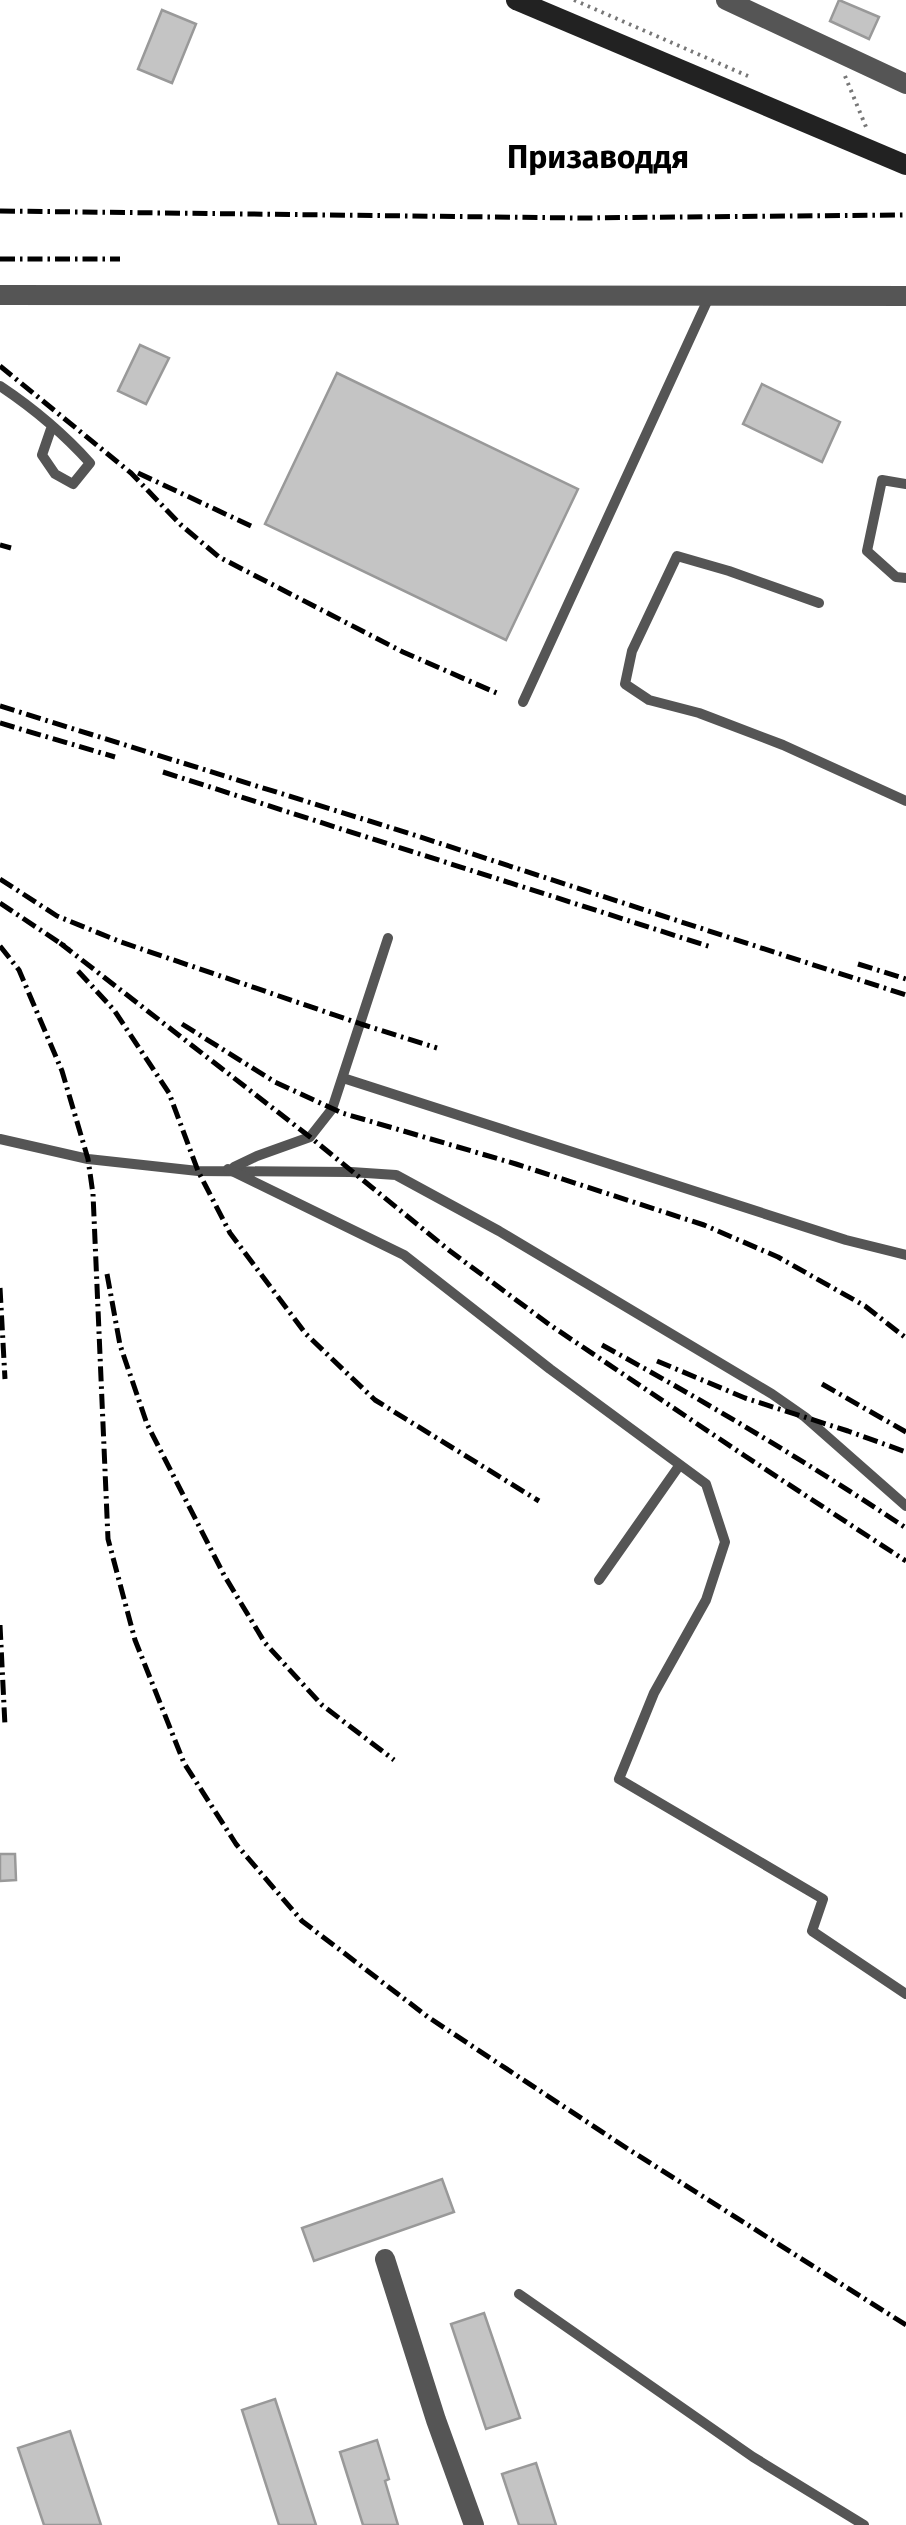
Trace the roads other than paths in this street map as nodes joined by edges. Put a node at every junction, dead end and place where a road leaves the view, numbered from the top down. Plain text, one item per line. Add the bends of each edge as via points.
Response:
1 (516, 0) edge
2 (726, 0) edge
3 (906, 84) edge
4 (906, 165) edge
5 (0, 295) edge
6 (710, 296) junction
7 (906, 296) edge
8 (0, 386) edge
9 (52, 426) junction
10 (906, 484) edge
11 (906, 578) edge
12 (819, 603) dead end
13 (523, 702) dead end
14 (906, 801) edge
15 (388, 938) dead end
16 (342, 1078) junction
17 (0, 1139) edge
18 (228, 1170) junction
19 (906, 1255) edge
20 (679, 1466) junction
21 (906, 1506) edge
22 (600, 1580) dead end
23 (906, 1994) edge
24 (384, 2259) dead end
25 (520, 2294) dead end
26 (474, 2525) edge
27 (864, 2525) edge

1 - 4 main road
2 - 3 street
5 - 6 street
6 - 7 street
6 - 13 lane
8 - 9 lane
9 - 9 lane via 90,463 72,484 42,455
10 - 11 lane via 882,480 867,551
12 - 14 lane via 677,556 632,651 625,684 649,700 783,745
15 - 16 lane
16 - 18 lane via 332,1109 310,1137
16 - 19 lane
17 - 18 lane via 88,1159
18 - 20 lane via 404,1255
18 - 21 lane via 396,1175 772,1394
20 - 22 lane
20 - 23 lane via 706,1484 725,1542 706,1600 654,1692 619,1778 823,1899 812,1931
24 - 26 street
25 - 27 lane via 753,2457

